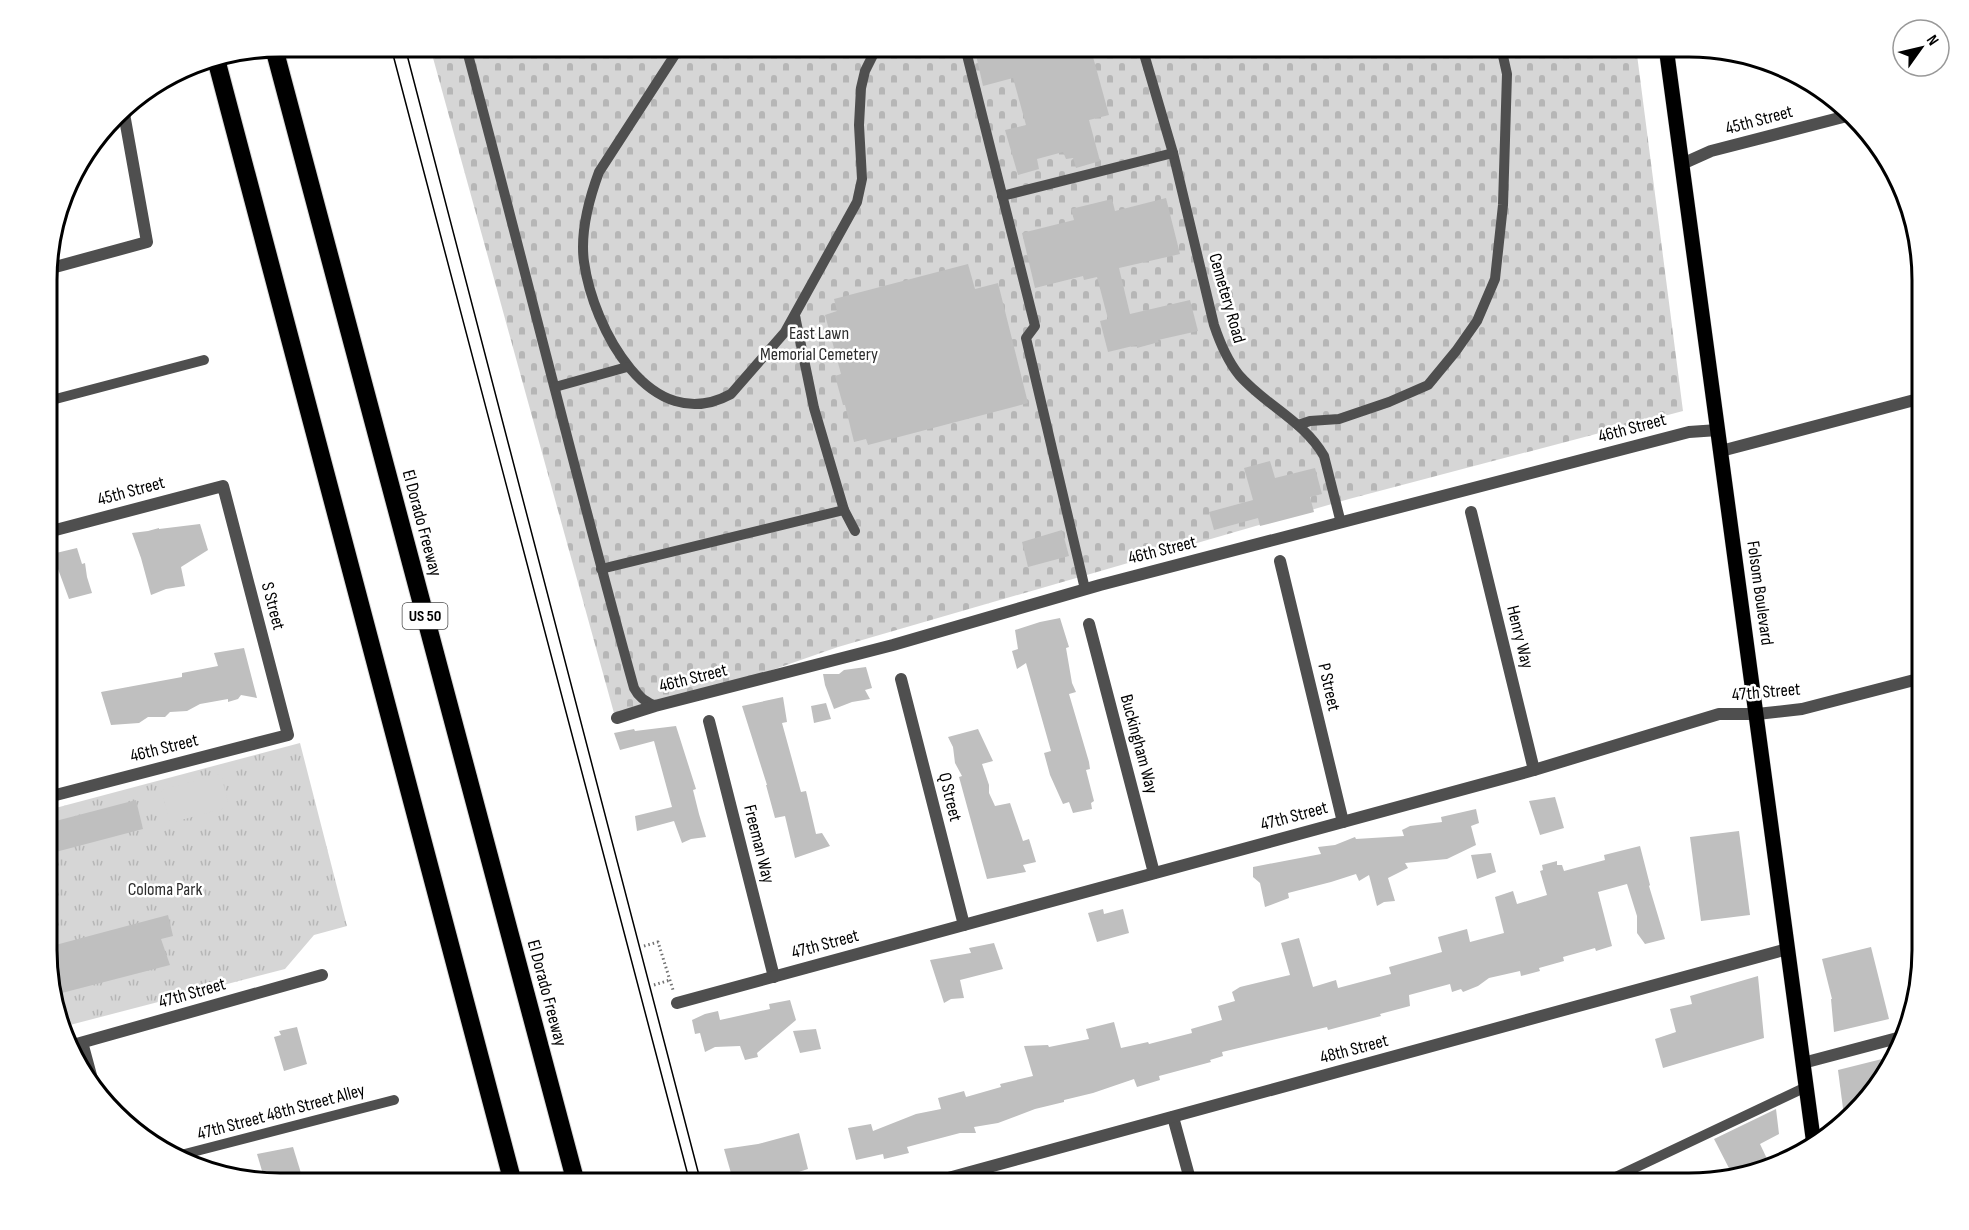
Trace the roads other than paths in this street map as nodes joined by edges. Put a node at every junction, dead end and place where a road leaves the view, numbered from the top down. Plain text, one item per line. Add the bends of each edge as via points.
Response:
1 (276, 57) edge
2 (469, 57) edge
3 (673, 57) edge
4 (872, 57) edge
5 (968, 57) edge
6 (1145, 57) edge
7 (1503, 57) edge
8 (1667, 57) edge
9 (218, 66) edge
10 (1842, 117) edge
11 (125, 119) edge
12 (1173, 153) junction
13 (1682, 165) junction
14 (1002, 196) junction
15 (57, 267) edge
16 (795, 316) junction
17 (204, 360) dead end
18 (627, 367) junction
19 (555, 387) junction
20 (57, 399) edge
21 (1912, 401) edge
22 (1298, 425) junction
23 (1718, 430) junction
24 (1721, 452) junction
25 (223, 486) joint
26 (844, 510) junction
27 (1471, 512) dead end
28 (1341, 523) junction
29 (57, 530) edge
30 (855, 531) dead end
31 (1280, 561) dead end
32 (601, 569) junction
33 (1085, 589) junction
34 (1089, 624) dead end
35 (901, 679) dead end
36 (1912, 681) edge
37 (655, 706) junction
38 (1756, 714) junction
39 (617, 718) dead end
40 (709, 721) dead end
41 (288, 735) joint
42 (1534, 770) junction
43 (57, 795) edge
44 (1342, 822) junction
45 (1154, 873) junction
46 (964, 925) junction
47 (1787, 949) junction
48 (322, 975) dead end
49 (774, 977) junction
50 (677, 1003) road end
51 (1893, 1039) edge
52 (78, 1044) edge
53 (1803, 1063) junction
54 (1806, 1088) junction
55 (394, 1100) dead end
56 (1173, 1117) junction
57 (1813, 1135) edge
58 (188, 1153) edge
59 (510, 1173) edge
60 (573, 1173) edge
61 (967, 1173) edge
62 (1188, 1173) edge
63 (1624, 1173) edge

1 - 60 highway, El Dorado Freeway / US 50
2 - 19 lane
3 - 18 lane via 600,172 588,209 584,261 588,282 604,328
4 - 16 lane via 860,97 861,191
5 - 14 lane
6 - 12 lane, Cemetery Road
7 - 22 lane via 1507,74 1503,205 1495,279 1477,321 1428,385 1339,419
8 - 13 main road, Folsom Boulevard
9 - 59 highway
10 - 13 street, 45th Street via 1711,151
11 - 15 street via 147,242
12 - 14 lane
12 - 22 lane, Cemetery Road via 1221,346 1240,377
13 - 23 main road, Folsom Boulevard
14 - 33 lane via 1035,326 1026,338
16 - 18 lane via 748,377 731,394 707,404 669,398
16 - 26 lane via 814,408
17 - 20 lane
18 - 19 lane
19 - 32 lane
21 - 24 street
22 - 28 lane, Cemetery Road via 1324,456
23 - 24 main road, Folsom Boulevard
23 - 28 street, 46th Street via 1689,432
24 - 38 main road, Folsom Boulevard
25 - 29 street, 45th Street
25 - 41 street, S Street
26 - 30 lane
26 - 32 lane
27 - 42 street, Henry Way
28 - 33 street, 46th Street
31 - 44 street, P Street
32 - 37 lane via 634,688 637,695
33 - 37 street, 46th Street via 893,645
34 - 45 street, Buckingham Way
35 - 46 street, Q Street
36 - 38 street, 47th Street via 1802,709
37 - 39 street, 46th Street
38 - 42 street, 47th Street via 1719,714
38 - 47 main road, Folsom Boulevard
40 - 49 street, Freeman Way
41 - 43 street, 46th Street
42 - 44 street, 47th Street
44 - 45 street, 47th Street
45 - 46 street, 47th Street
46 - 49 street, 47th Street
47 - 53 main road, Folsom Boulevard
47 - 56 street, 48th Street
48 - 52 street, 47th Street
49 - 50 street, 47th Street
51 - 53 street
53 - 54 main road, Folsom Boulevard
54 - 57 main road, Folsom Boulevard
54 - 63 lane
55 - 58 lane, 47th Street 48th Street Alley
56 - 61 street, 48th Street
56 - 62 street

